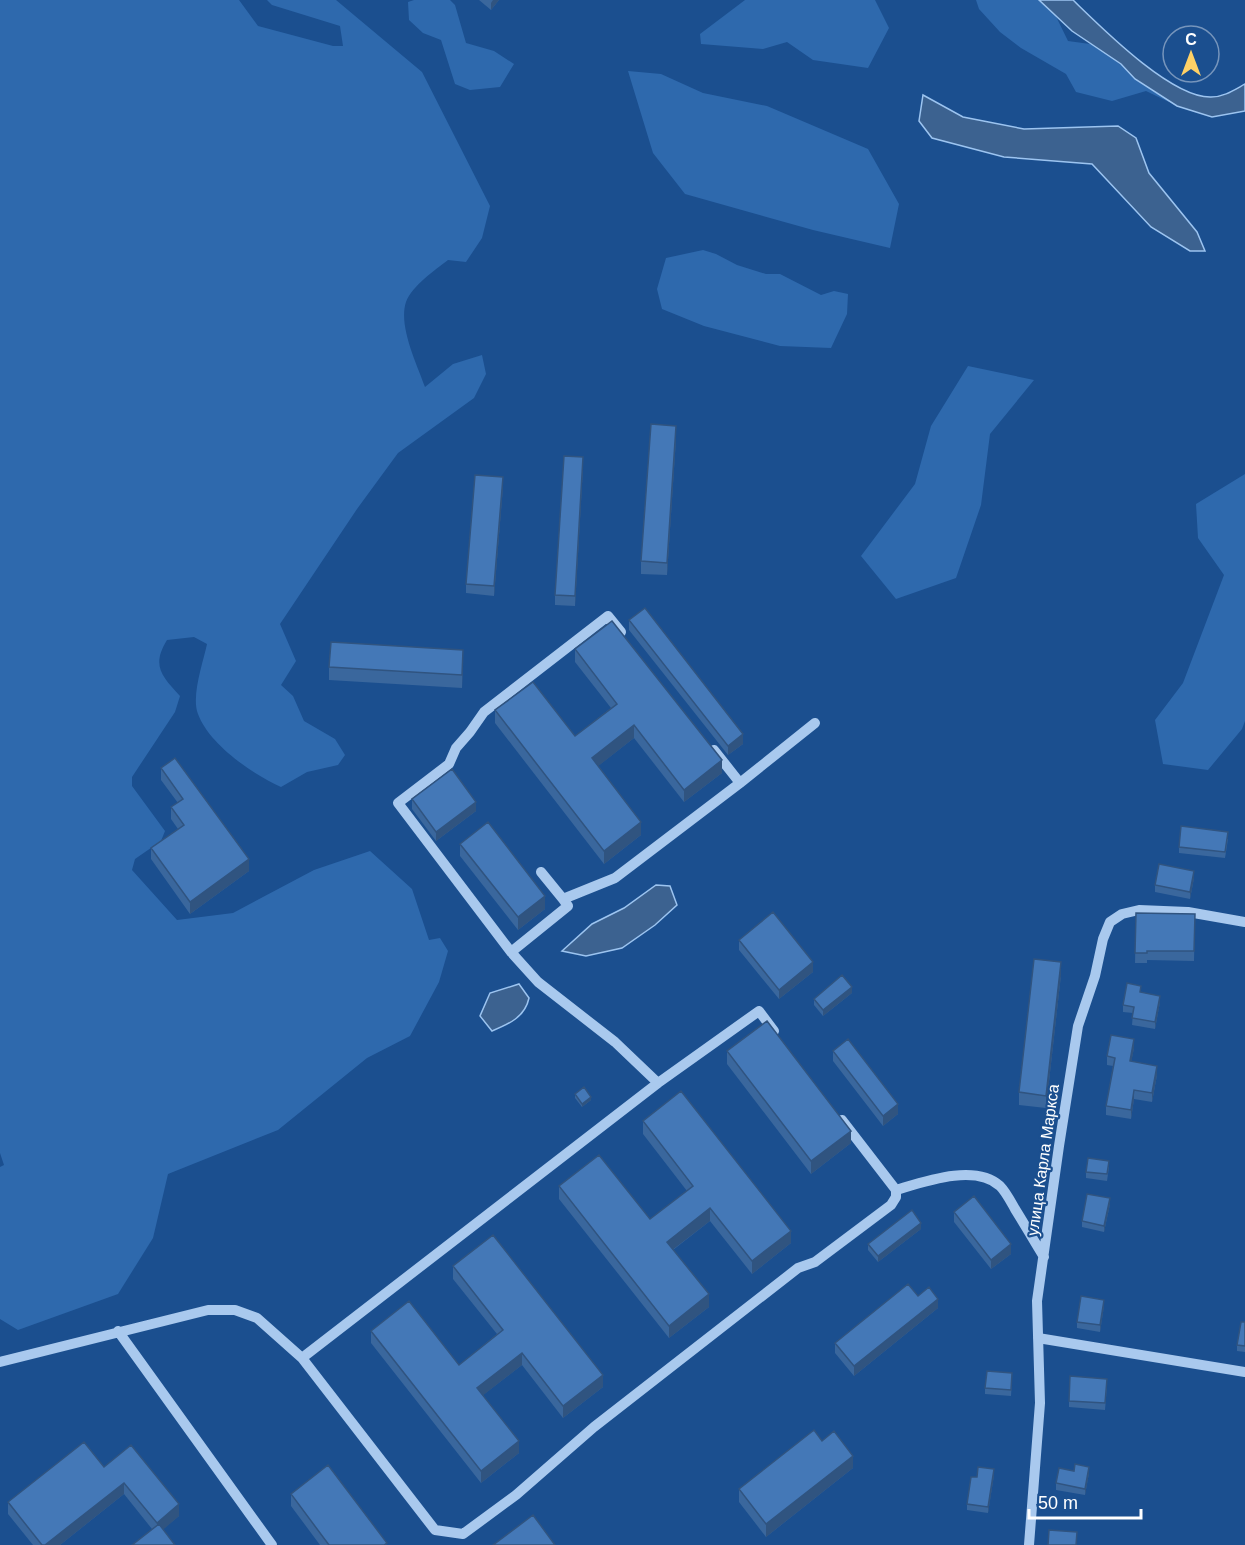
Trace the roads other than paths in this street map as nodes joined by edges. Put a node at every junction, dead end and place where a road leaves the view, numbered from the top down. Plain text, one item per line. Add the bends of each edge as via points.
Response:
1 (630, 644) edge
2 (815, 723) dead end
3 (711, 746) edge
4 (740, 783) junction
5 (541, 872) dead end
6 (563, 899) junction
7 (1245, 922) edge
8 (511, 952) junction
9 (780, 1039) edge
10 (658, 1083) junction
11 (838, 1114) edge
12 (896, 1190) junction
13 (1044, 1257) junction
14 (118, 1332) junction
15 (1038, 1338) junction
16 (302, 1358) junction
17 (0, 1362) edge
18 (1245, 1372) edge
19 (272, 1545) edge
20 (1029, 1545) edge

1 - 8 street via 608,616 484,711 449,764 398,803
2 - 4 street
3 - 4 street
4 - 6 street via 615,878
5 - 6 street
6 - 8 street via 568,906
7 - 13 street, улица Карла Маркса via 1188,912 1139,910 1110,922 1078,1026
8 - 10 street via 538,982 615,1042
9 - 10 street via 759,1011
10 - 16 street
11 - 12 street
12 - 13 street via 944,1177 988,1179 1000,1186
12 - 16 street via 891,1205 815,1262 798,1268 463,1534 435,1530
13 - 15 street, улица Карла Маркса via 1037,1301
14 - 16 street via 208,1310 235,1310 257,1318
14 - 17 street
14 - 19 street
15 - 18 street
15 - 20 street, улица Карла Маркса via 1040,1403

